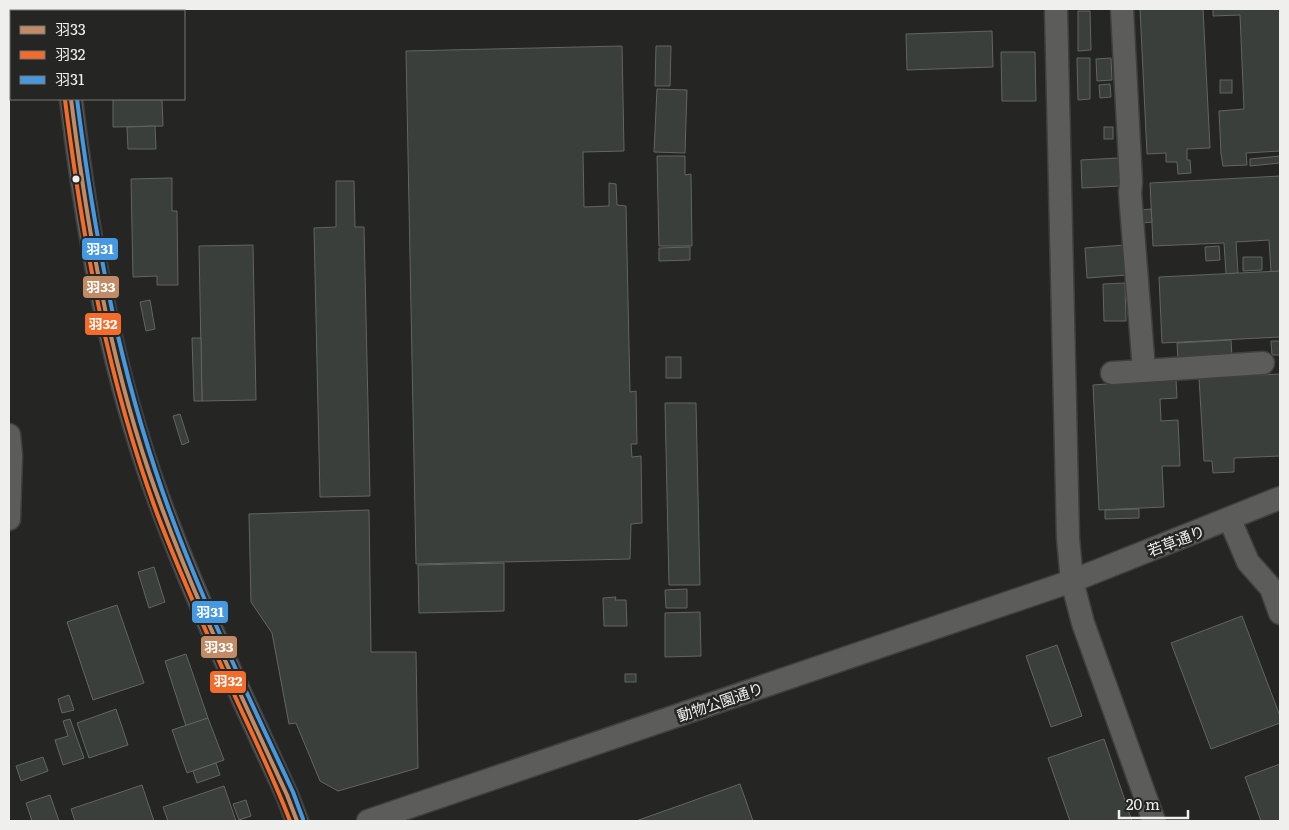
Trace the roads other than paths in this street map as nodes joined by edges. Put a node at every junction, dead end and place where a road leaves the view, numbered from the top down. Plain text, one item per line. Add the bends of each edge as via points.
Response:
1 (1056, 9) edge
2 (1122, 9) edge
3 (71, 100) edge
4 (1263, 363) dead end
5 (1144, 370) junction
6 (1112, 373) dead end
7 (9, 435) edge
8 (1280, 498) edge
9 (9, 519) edge
10 (1230, 520) junction
11 (1072, 581) junction
12 (1280, 610) edge
13 (297, 821) edge
14 (368, 821) edge
15 (1154, 821) edge

1 - 11 street via 1068,538
2 - 5 street via 1130,192
3 - 13 street via 86,217 97,273 121,377 148,471 182,561
4 - 5 street
5 - 6 street
7 - 9 street
8 - 10 street, 若草通り
10 - 11 street, 若草通り
10 - 12 street via 1248,562 1271,588
11 - 14 street, 動物公園通り
11 - 15 street via 1083,623

